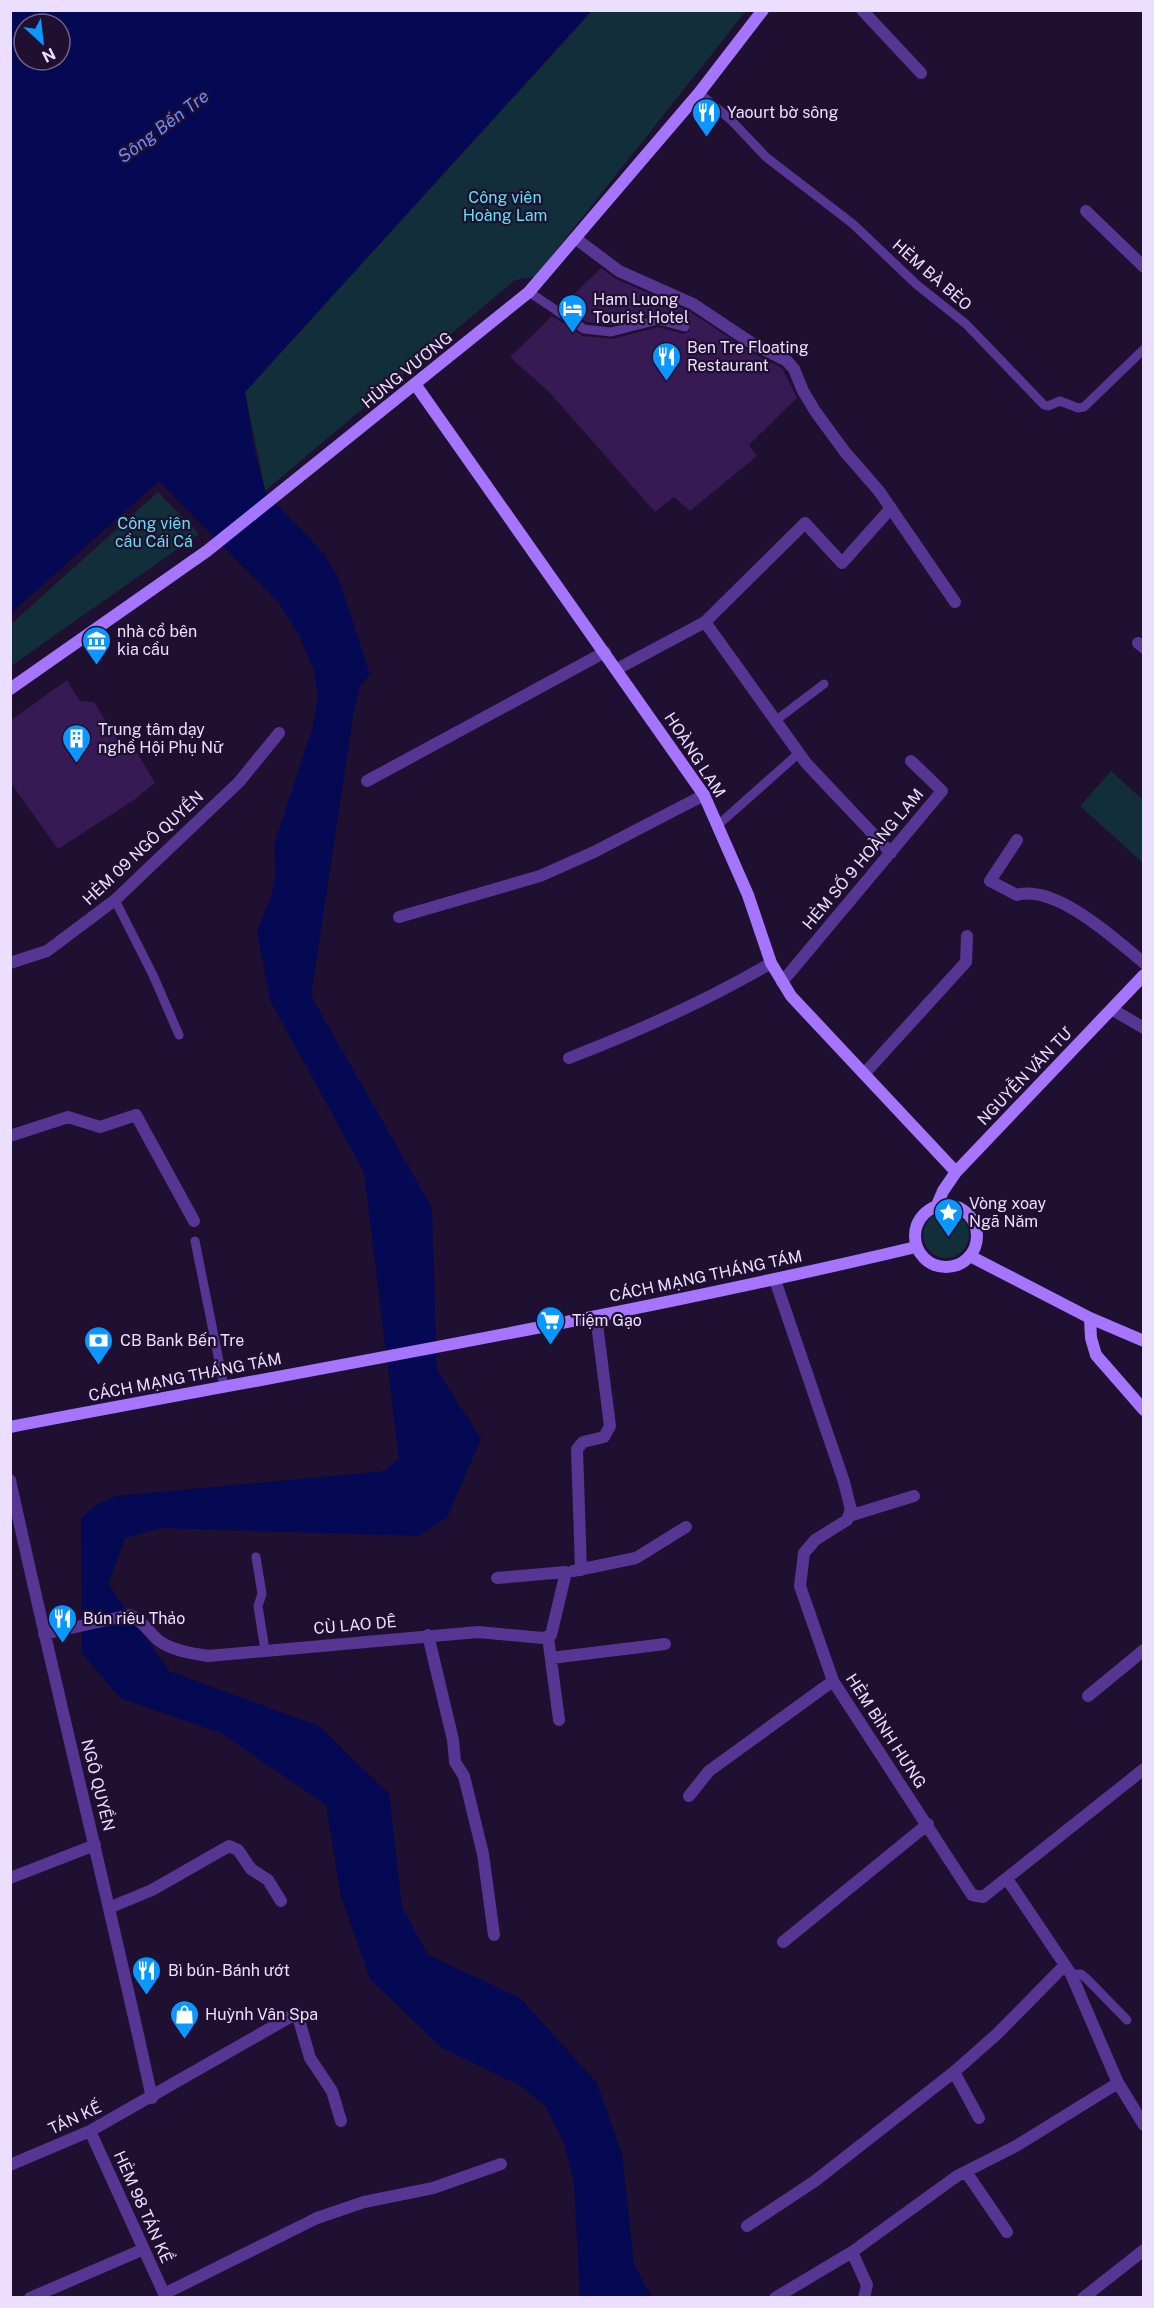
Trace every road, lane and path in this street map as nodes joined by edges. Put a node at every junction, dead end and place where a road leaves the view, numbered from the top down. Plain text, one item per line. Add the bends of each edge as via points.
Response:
1 (763, 10) edge
2 (862, 10) edge
3 (921, 74) dead end
4 (699, 93) junction
5 (1086, 211) dead end
6 (575, 238) junction
7 (1143, 267) edge
8 (529, 292) junction
9 (685, 327) dead end
10 (1143, 349) edge
11 (415, 384) junction
12 (891, 508) junction
13 (955, 602) dead end
14 (705, 622) junction
15 (605, 652) junction
16 (617, 669) junction
17 (824, 684) dead end
18 (10, 689) edge
19 (775, 721) junction
20 (279, 733) dead end
21 (799, 753) junction
22 (911, 761) dead end
23 (367, 781) dead end
24 (704, 795) junction
25 (718, 825) junction
26 (1017, 840) dead end
27 (891, 853) junction
28 (115, 900) junction
29 (399, 917) dead end
30 (967, 936) dead end
31 (10, 963) edge
32 (771, 963) junction
33 (1143, 963) edge
34 (1143, 975) edge
35 (782, 981) junction
36 (1113, 1010) junction
37 (1143, 1028) edge
38 (179, 1035) dead end
39 (569, 1058) dead end
40 (864, 1074) junction
41 (10, 1136) edge
42 (956, 1172) junction
43 (937, 1205) junction
44 (194, 1221) dead end
45 (195, 1241) dead end
46 (916, 1247) junction
47 (970, 1256) junction
48 (775, 1280) junction
49 (596, 1316) junction
50 (1090, 1318) junction
51 (1143, 1341) edge
52 (224, 1386) junction
53 (1143, 1410) edge
54 (10, 1427) edge
55 (10, 1480) edge
56 (914, 1496) dead end
57 (849, 1516) junction
58 (686, 1527) dead end
59 (256, 1557) dead end
60 (581, 1570) junction
61 (566, 1572) junction
62 (497, 1578) dead end
63 (44, 1634) junction
64 (428, 1635) junction
65 (548, 1637) junction
66 (665, 1644) dead end
67 (265, 1650) junction
68 (1143, 1650) edge
69 (551, 1658) junction
70 (833, 1681) junction
71 (1088, 1696) dead end
72 (559, 1720) dead end
73 (1143, 1769) edge
74 (689, 1796) dead end
75 (928, 1824) junction
76 (95, 1845) junction
77 (10, 1878) edge
78 (1007, 1879) junction
79 (281, 1901) dead end
80 (111, 1907) junction
81 (494, 1935) dead end
82 (783, 1942) dead end
83 (1068, 1970) junction
84 (1127, 2020) dead end
85 (954, 2072) junction
86 (1118, 2084) junction
87 (152, 2098) junction
88 (979, 2118) dead end
89 (341, 2121) dead end
90 (1143, 2125) edge
91 (90, 2131) junction
92 (10, 2164) edge
93 (501, 2164) dead end
94 (966, 2172) junction
95 (747, 2226) dead end
96 (1007, 2232) dead end
97 (144, 2249) junction
98 (1143, 2250) edge
99 (852, 2252) junction
100 (165, 2296) edge
101 (30, 2298) edge
102 (776, 2298) edge
103 (864, 2298) edge
104 (1083, 2298) edge

1 - 4 street, HÙNG VƯƠNG
2 - 3 street
4 - 6 street, HÙNG VƯƠNG
4 - 10 lane, HẺM BÀ BÈO via 766,157 853,224 916,284 966,324 1044,405 1060,401 1078,408 1084,406
5 - 7 street
6 - 8 street, HÙNG VƯƠNG
6 - 12 street via 619,271 693,304 753,344 787,361 815,411
8 - 9 lane via 584,329 611,332 658,320
8 - 11 street, HÙNG VƯƠNG
11 - 15 street, HOÀNG LAM
11 - 18 street, HÙNG VƯƠNG via 207,551
12 - 13 street
12 - 14 street via 842,563 805,523
14 - 16 street
14 - 19 street
15 - 16 street, HOÀNG LAM
15 - 23 street
16 - 24 street, HOÀNG LAM
17 - 19 lane
19 - 21 street
20 - 28 street, HẺM 09 NGÔ QUYỀN via 239,782
21 - 25 lane
21 - 27 street
22 - 27 street, HẺM SỐ 9 HOÀNG LAM via 942,791
24 - 25 street, HOÀNG LAM
24 - 29 street via 540,876
25 - 32 street, HOÀNG LAM
26 - 33 street via 990,881 1017,895 1038,896 1080,912
27 - 35 street, HẺM SỐ 9 HOÀNG LAM
28 - 31 street, HẺM 09 NGÔ QUYỀN via 47,951
28 - 38 lane
30 - 40 street via 966,962
32 - 35 street, HOÀNG LAM
32 - 39 street via 653,1025
34 - 36 street, NGUYỄN VĂN TƯ
35 - 40 street, HOÀNG LAM via 791,996
36 - 37 street
36 - 42 street, NGUYỄN VĂN TƯ
40 - 42 street, HOÀNG LAM
41 - 44 street via 68,1117 100,1127 136,1115
42 - 43 street, NGUYỄN VĂN TƯ
43 - 46 street via 920,1217 915,1226
43 - 47 street via 957,1206 972,1219 977,1238
45 - 52 lane
46 - 47 street via 921,1256 940,1267 951,1267
46 - 48 street, CÁCH MẠNG THÁNG TÁM
47 - 50 street
48 - 49 street, CÁCH MẠNG THÁNG TÁM
48 - 57 street via 844,1482
49 - 52 street, CÁCH MẠNG THÁNG TÁM
49 - 60 street via 610,1426 604,1437 583,1442 578,1449
50 - 51 street
50 - 53 street via 1096,1355
52 - 54 street, CÁCH MẠNG THÁNG TÁM
55 - 63 street, NGÔ QUYỀN
56 - 57 street
57 - 70 street, HẺM BÌNH HƯNG via 815,1540 804,1553 800,1586
58 - 60 street via 636,1558
59 - 67 lane
60 - 61 street
61 - 62 street
61 - 65 street
63 - 67 street, CÙ LAO DÊ via 130,1615 162,1642 181,1651 208,1656
63 - 76 street, NGÔ QUYỀN
64 - 65 street, CÙ LAO DÊ via 478,1632
64 - 67 street, CÙ LAO DÊ
64 - 81 street via 455,1762 466,1784 483,1854
65 - 69 street
66 - 69 street
68 - 71 street
69 - 72 street
70 - 74 street via 718,1764
70 - 75 street, HẺM BÌNH HƯNG
73 - 78 street, HẺM BÌNH HƯNG
75 - 78 street, HẺM BÌNH HƯNG via 972,1895 983,1897
75 - 82 street
76 - 77 street
76 - 80 street, NGÔ QUYỀN
78 - 83 street
79 - 80 street via 268,1880 229,1846 152,1890
80 - 87 street, NGÔ QUYỀN
83 - 84 lane via 1087,1979
83 - 85 street
83 - 86 street
85 - 88 street
85 - 95 street via 815,2181
86 - 90 street
86 - 94 street
87 - 89 street, TÁN KẾ via 297,2013 310,2058 332,2091
87 - 91 street, TÁN KẾ
91 - 92 street, TÁN KẾ
91 - 97 street, HẺM 98 TÁN KỂ
93 - 100 street via 434,2188 364,2202 317,2218
94 - 96 street
94 - 99 street
97 - 100 street, HẺM 98 TÁN KỂ
97 - 101 street
98 - 104 street
99 - 102 street
99 - 103 street via 867,2285

